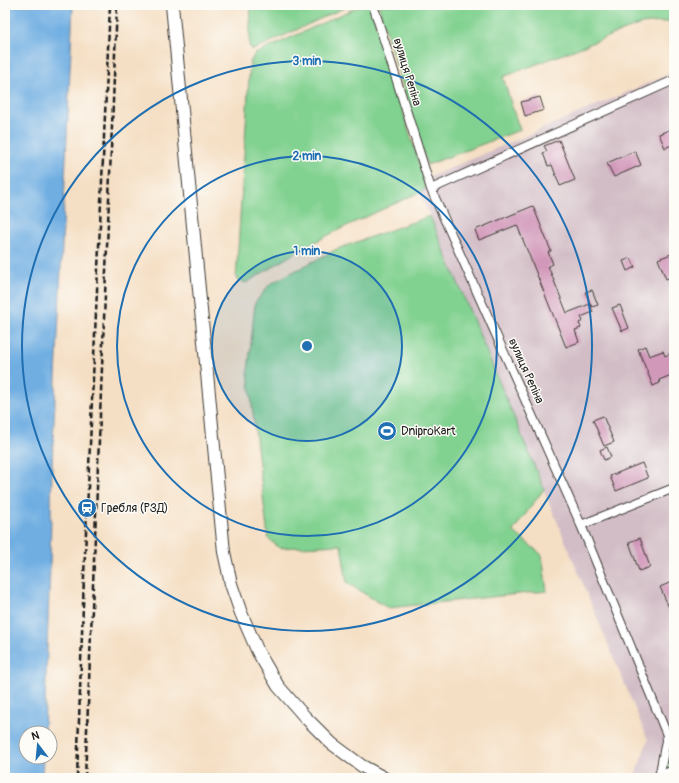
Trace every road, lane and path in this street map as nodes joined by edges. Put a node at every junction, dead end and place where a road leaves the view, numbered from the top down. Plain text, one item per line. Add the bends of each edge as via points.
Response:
1 (172, 5) edge
2 (374, 5) edge
3 (674, 80) edge
4 (431, 189) junction
5 (674, 488) edge
6 (581, 525) junction
7 (671, 737) edge
8 (384, 778) edge
9 (659, 778) edge
10 (666, 778) edge

1 - 8 main road via 223,544 231,584 258,652 278,686 331,743 362,766
2 - 4 street, вулиця Репіна
3 - 4 street
4 - 6 street, вулиця Репіна
5 - 6 street
6 - 7 street, вулиця Репіна
7 - 9 street
9 - 10 main road via 674,772

